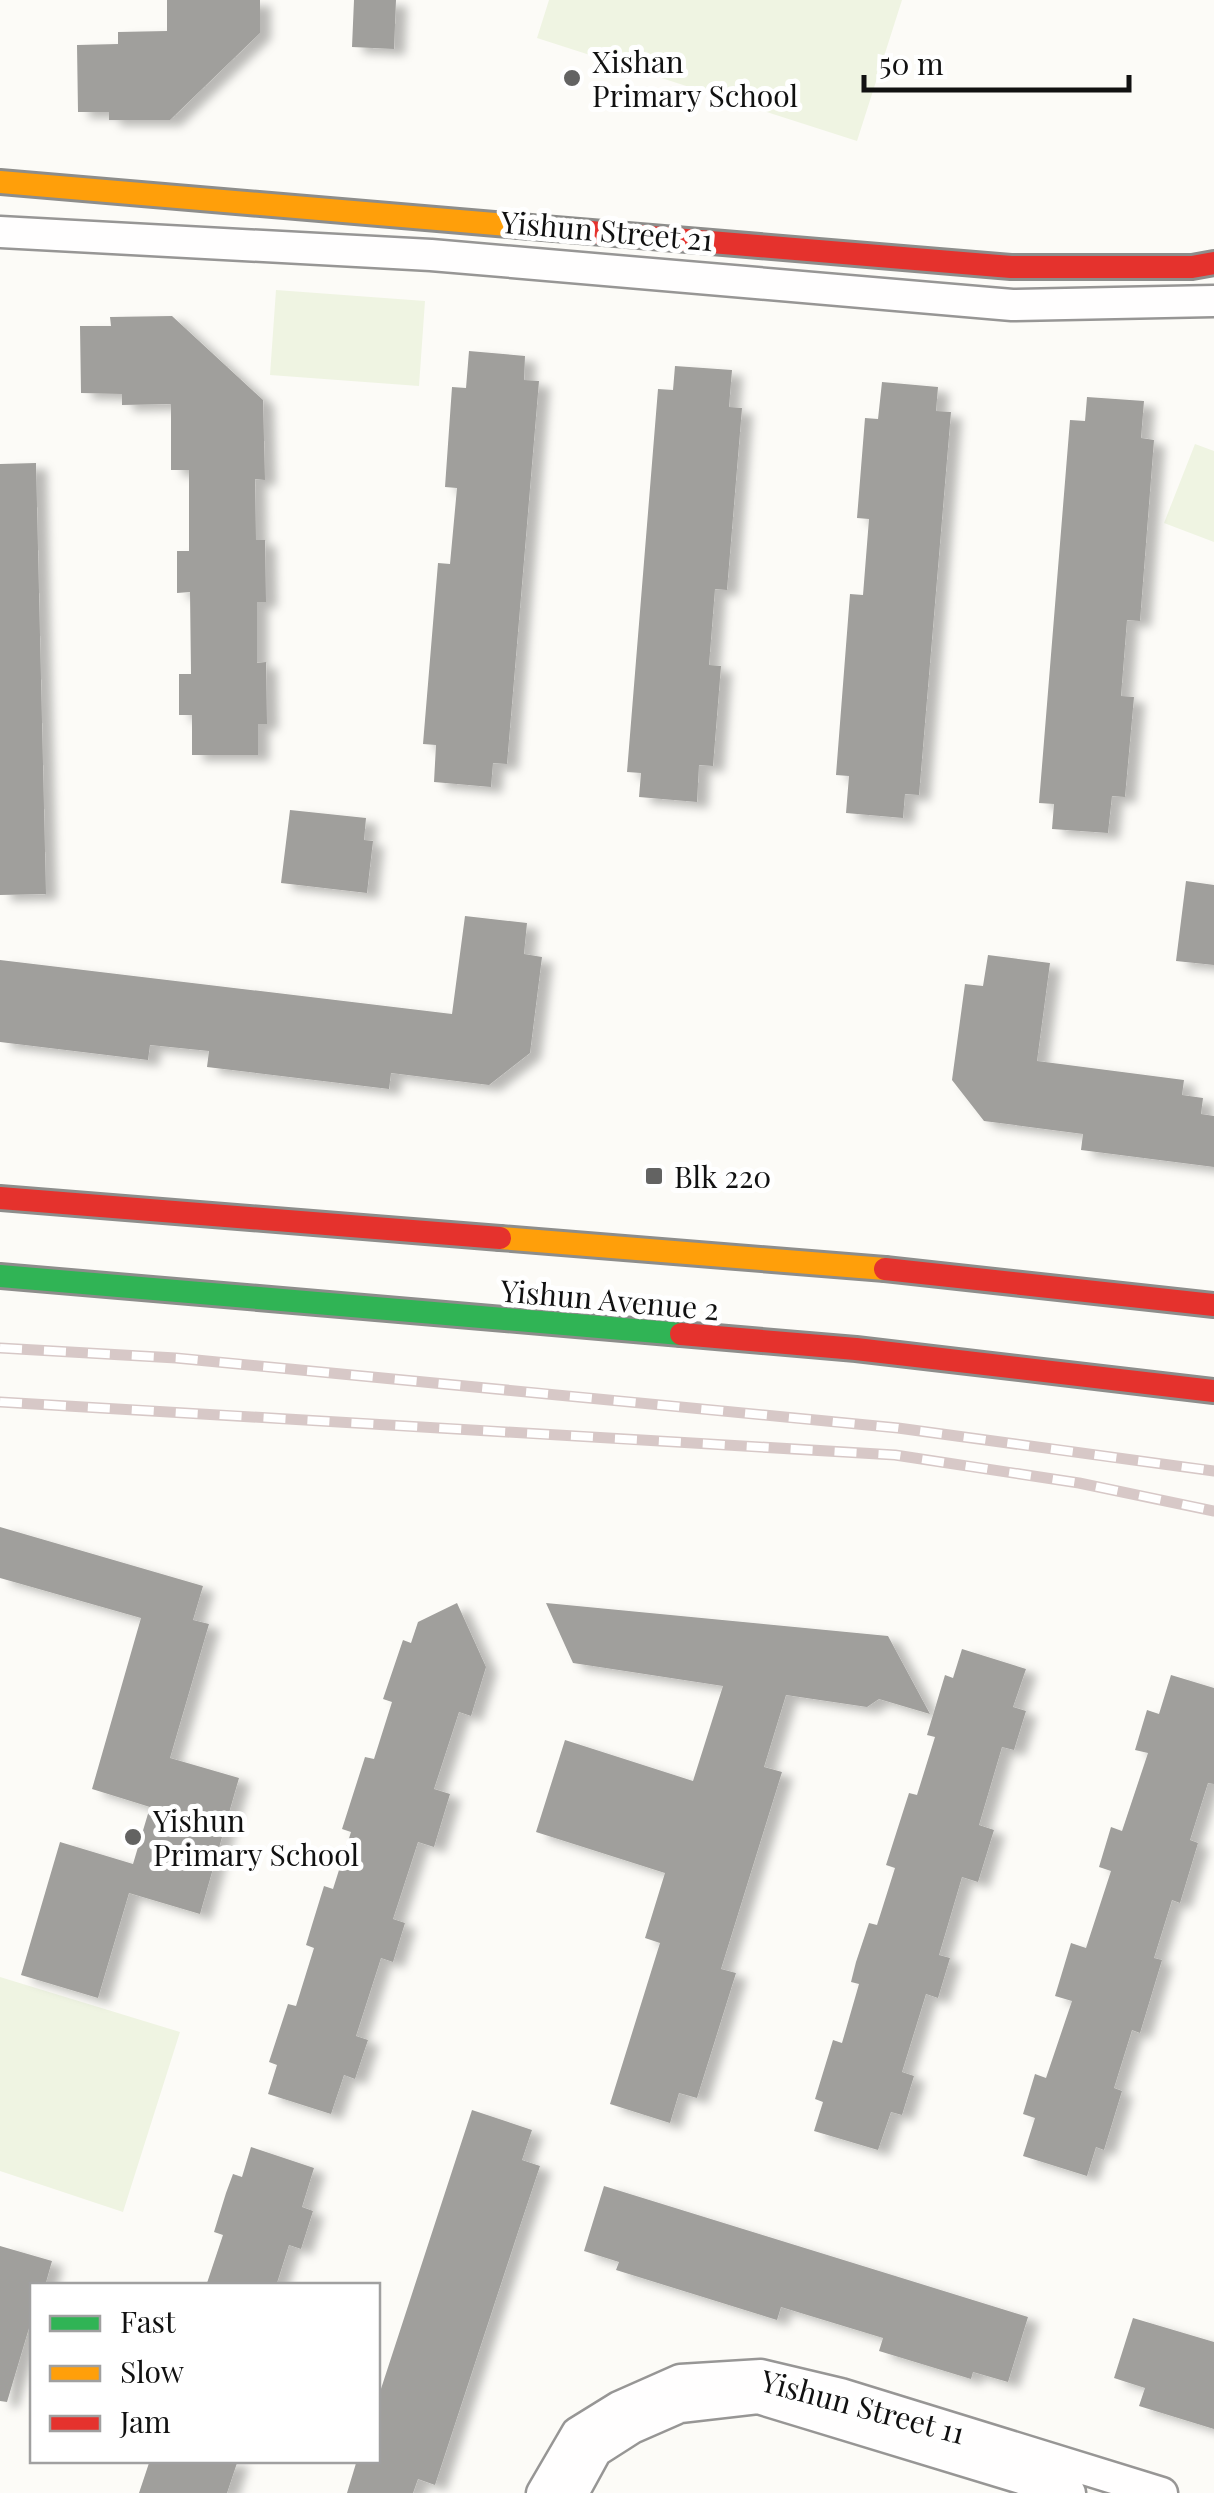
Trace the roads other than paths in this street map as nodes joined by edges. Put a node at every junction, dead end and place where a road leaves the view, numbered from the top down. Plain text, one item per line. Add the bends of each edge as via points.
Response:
1 (0, 182) edge
2 (0, 232) edge
3 (1214, 262) edge
4 (1214, 301) edge
5 (0, 1198) edge
6 (0, 1276) edge
7 (1214, 1305) edge
8 (1214, 1390) edge
9 (542, 2493) edge
10 (573, 2493) edge
11 (1070, 2493) edge
12 (1162, 2493) edge

1 - 3 main road, Yishun Street 21 via 1011,267
2 - 4 street, Yishun Street 21 via 431,255 1012,306
5 - 7 main road, Yishun Avenue 2 via 848,1265
6 - 8 main road, Yishun Avenue 2 via 856,1350
9 - 12 street, Yishun Street 11 via 577,2433 619,2407 680,2380 761,2375
10 - 11 street, Yishun Street 11 via 596,2451 632,2428 680,2407 758,2398

